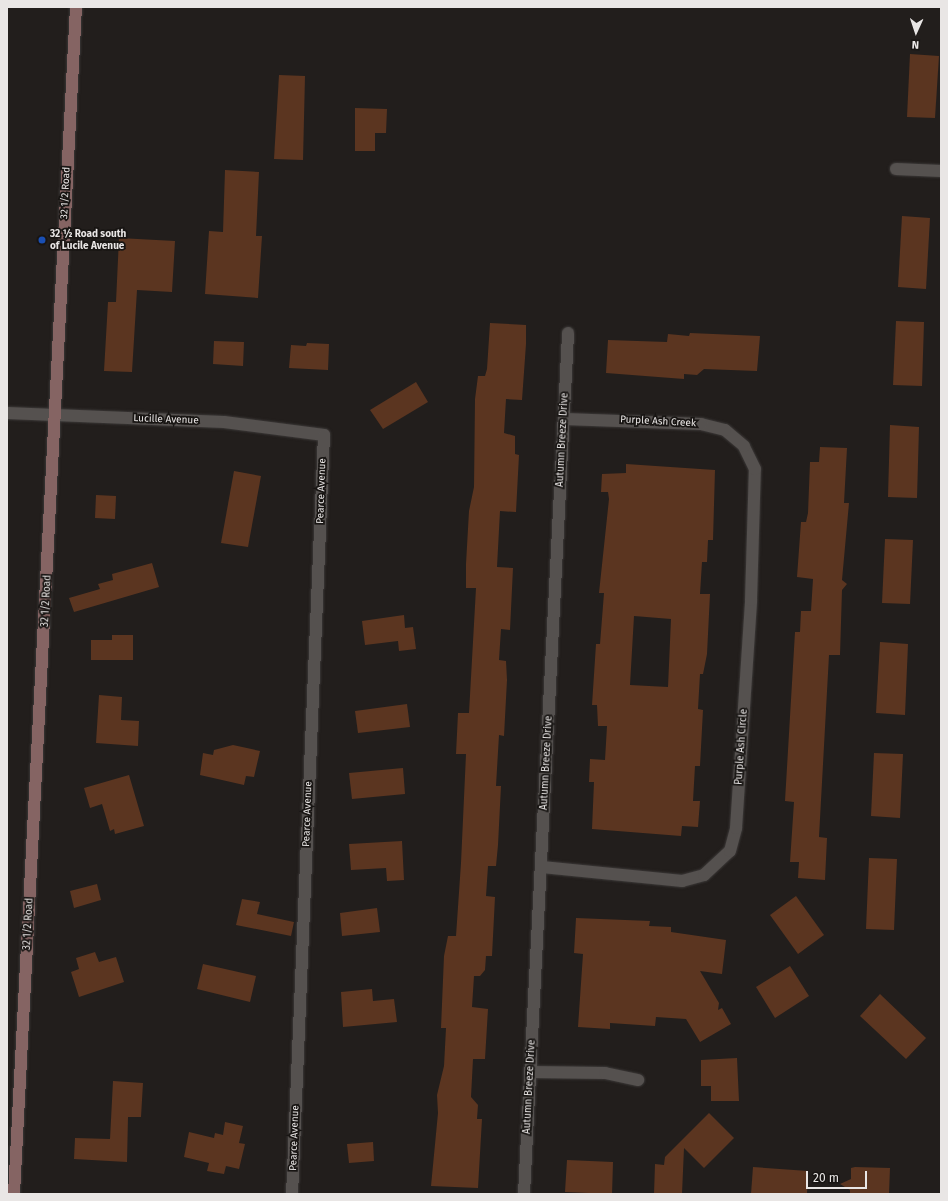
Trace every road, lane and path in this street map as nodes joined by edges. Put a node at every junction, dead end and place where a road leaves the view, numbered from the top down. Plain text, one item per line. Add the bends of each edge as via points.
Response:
1 (76, 7) edge
2 (896, 169) dead end
3 (941, 171) edge
4 (568, 333) dead end
5 (7, 413) edge
6 (57, 415) junction
7 (564, 418) junction
8 (324, 435) joint
9 (744, 446) joint
10 (542, 867) junction
11 (530, 1072) junction
12 (638, 1080) dead end
13 (14, 1194) edge
14 (292, 1194) edge
15 (524, 1194) edge

1 - 6 street, 32 1/2 Road
2 - 3 street
4 - 7 street, Autumn Breeze Drive
5 - 6 street, Lucille Avenue
6 - 8 street, Lucille Avenue via 224,422
6 - 13 street, 32 1/2 Road
7 - 9 street, Purple Ash Creek via 701,424 725,430
7 - 10 street, Autumn Breeze Drive
8 - 14 street, Pearce Avenue
9 - 10 street, Purple Ash Circle via 755,469 752,592 736,828 730,851 704,875 682,881
10 - 11 street, Autumn Breeze Drive
11 - 12 street via 605,1074
11 - 15 street, Autumn Breeze Drive

